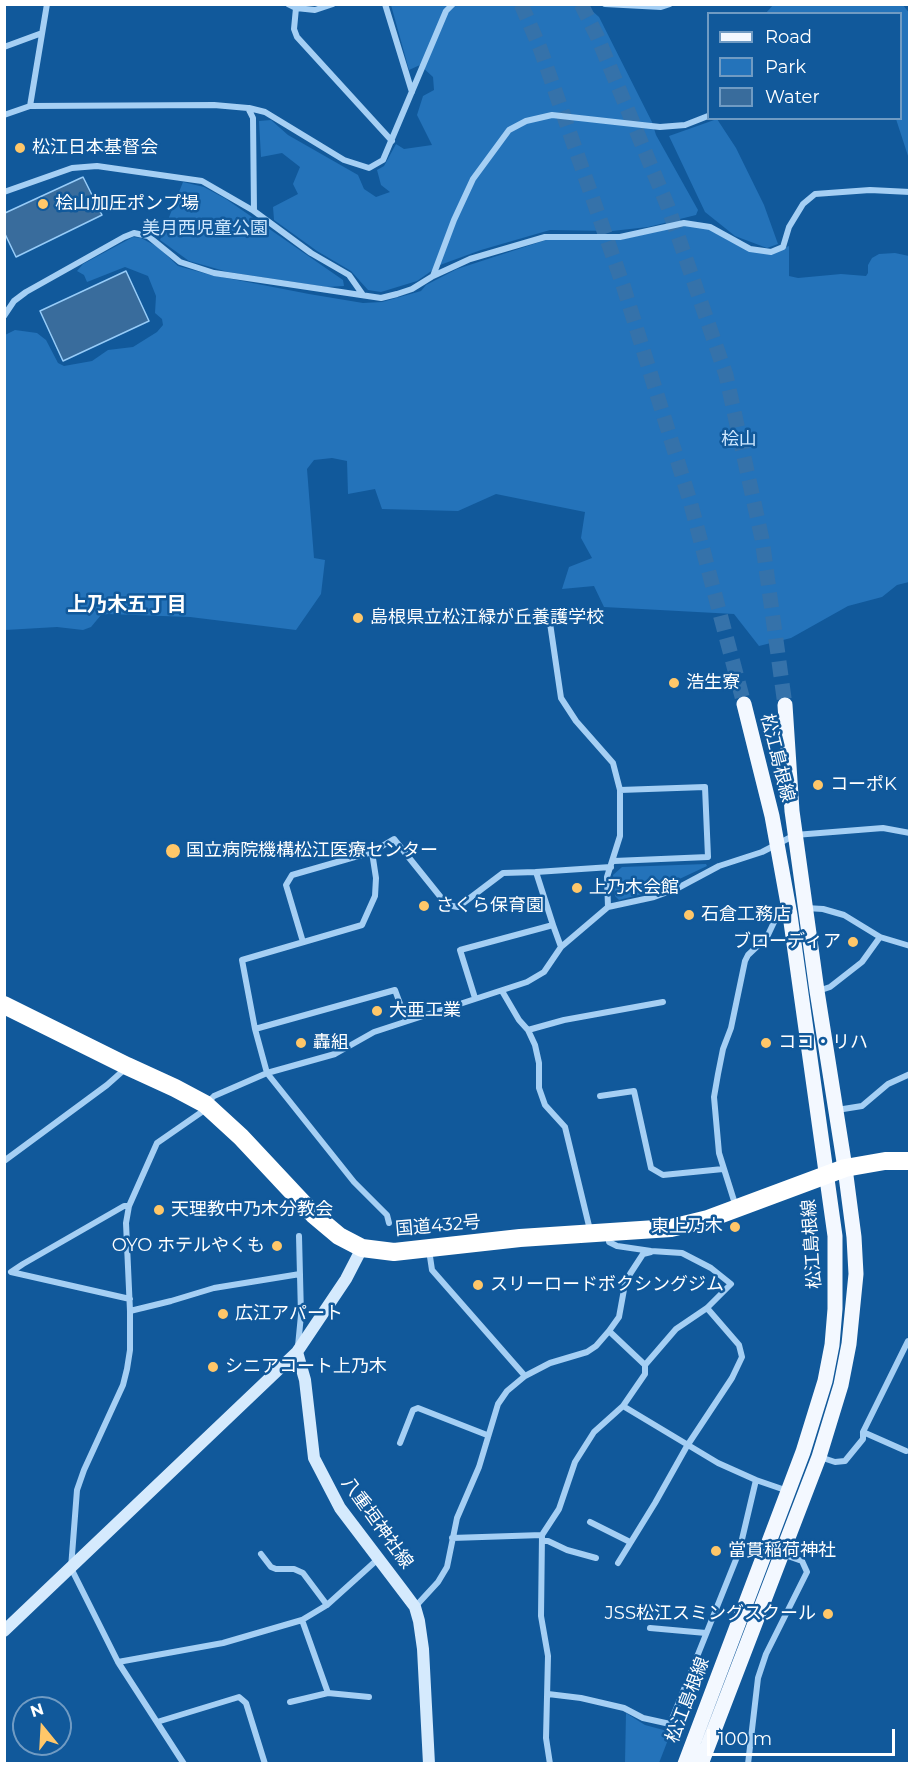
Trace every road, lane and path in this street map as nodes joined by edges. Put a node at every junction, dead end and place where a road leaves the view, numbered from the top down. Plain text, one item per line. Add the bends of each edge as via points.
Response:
1 (47, 4) edge
2 (288, 4) edge
3 (333, 4) edge
4 (385, 4) edge
5 (453, 4) edge
6 (604, 4) edge
7 (670, 4) edge
8 (296, 8) junction
9 (42, 33) junction
10 (4, 46) edge
11 (413, 93) junction
12 (30, 106) junction
13 (248, 108) junction
14 (4, 115) edge
15 (707, 116) edge
16 (392, 141) junction
17 (4, 192) edge
18 (909, 192) edge
19 (254, 211) junction
20 (433, 276) junction
21 (363, 295) junction
22 (4, 316) edge
23 (550, 623) dead end
24 (744, 704) tunnel mouth
25 (785, 705) tunnel mouth
26 (620, 790) junction
27 (909, 833) edge
28 (795, 834) junction
29 (778, 845) junction
30 (372, 852) junction
31 (613, 864) junction
32 (536, 872) junction
33 (608, 907) junction
34 (805, 908) junction
35 (790, 915) junction
36 (553, 925) junction
37 (880, 937) junction
38 (303, 942) junction
39 (909, 946) edge
40 (561, 947) junction
41 (502, 991) junction
42 (817, 991) junction
43 (475, 998) junction
44 (663, 1002) dead end
45 (7, 1009) edge
46 (406, 1020) junction
47 (255, 1029) junction
48 (528, 1030) junction
49 (127, 1066) junction
50 (267, 1073) junction
51 (909, 1074) edge
52 (600, 1096) dead end
53 (207, 1106) junction
54 (836, 1110) junction
55 (4, 1161) edge
56 (909, 1161) edge
57 (845, 1168) junction
58 (723, 1169) junction
59 (826, 1175) junction
60 (129, 1206) junction
61 (736, 1209) junction
62 (389, 1223) dead end
63 (600, 1234) junction
64 (299, 1236) dead end
65 (362, 1248) junction
66 (429, 1250) junction
67 (651, 1251) junction
68 (11, 1272) junction
69 (300, 1274) junction
70 (4, 1276) edge
71 (130, 1299) junction
72 (707, 1308) junction
73 (130, 1311) junction
74 (609, 1331) junction
75 (907, 1340) edge
76 (297, 1352) junction
77 (645, 1365) junction
78 (525, 1376) junction
79 (623, 1406) junction
80 (863, 1432) junction
81 (487, 1436) junction
82 (400, 1443) dead end
83 (687, 1446) junction
84 (906, 1450) dead end
85 (819, 1457) junction
86 (756, 1480) junction
87 (789, 1491) junction
88 (590, 1522) dead end
89 (452, 1538) junction
90 (542, 1538) junction
91 (630, 1542) junction
92 (782, 1553) junction
93 (261, 1554) dead end
94 (596, 1558) dead end
95 (378, 1559) junction
96 (618, 1563) dead end
97 (71, 1568) junction
98 (327, 1605) junction
99 (414, 1607) junction
100 (302, 1620) junction
101 (650, 1628) dead end
102 (4, 1631) edge
103 (706, 1633) junction
104 (118, 1662) junction
105 (328, 1693) junction
106 (548, 1694) junction
107 (369, 1697) dead end
108 (290, 1702) dead end
109 (157, 1722) junction
110 (184, 1764) edge
111 (266, 1764) edge
112 (429, 1764) edge
113 (550, 1764) edge
114 (685, 1764) edge
115 (701, 1764) edge
116 (748, 1764) edge

1 - 9 street
2 - 8 street
3 - 8 street via 315,10
4 - 11 street
5 - 11 street via 446,11
6 - 7 street
8 - 16 street via 297,37
9 - 10 street
9 - 12 street
11 - 16 street
12 - 13 street
12 - 14 street
13 - 16 street via 265,112 344,160 369,168 383,160
13 - 19 street via 253,118
15 - 20 street via 685,125 660,127 552,115 509,129 473,178
17 - 19 street via 72,168 97,166 202,181
18 - 20 street via 815,194 803,204 789,227 783,247 771,252 750,249 710,227 684,224 620,237 545,237 470,259
19 - 21 street via 349,275
20 - 21 street via 396,294 381,298
21 - 22 street via 214,273 180,262 148,236 134,233 26,292
23 - 26 street via 561,698 613,763
24 - 29 main road, 松江島根線
25 - 28 main road, 松江島根線
26 - 31 street via 620,836
26 - 31 street via 705,787 708,857
27 - 28 street via 883,828
28 - 29 street
28 - 34 main road, 松江島根線
29 - 33 street via 719,866 676,889
29 - 35 main road, 松江島根線
30 - 32 street via 394,839 447,905 458,907 503,873
30 - 38 street via 375,896 362,926
30 - 38 street via 292,875 286,885
31 - 32 street
31 - 33 street via 608,877
32 - 36 street
33 - 40 street
34 - 37 street via 844,915
34 - 42 main road, 松江島根線
35 - 58 street via 779,916 767,937 745,960 714,1097
35 - 59 main road, 松江島根線
36 - 40 street
36 - 43 street via 459,950
37 - 39 street
37 - 42 street via 862,962 830,987
38 - 47 street via 242,960
40 - 41 street via 544,972
41 - 43 street
41 - 48 street
42 - 54 main road, 松江島根線
43 - 46 street
44 - 48 street
45 - 49 highway, 国道432号
46 - 47 street via 395,990
46 - 50 street via 334,1054
47 - 50 street
48 - 63 street via 539,1063 539,1088 545,1104 565,1127
49 - 53 highway, 国道432号
49 - 55 street
50 - 53 street via 214,1096
50 - 62 street via 354,1182 387,1215
51 - 54 street via 888,1084 862,1106
52 - 58 street via 634,1091 651,1168 663,1175
53 - 60 street via 157,1143
53 - 65 highway, 国道432号 via 314,1215 339,1236
54 - 57 main road, 松江島根線
56 - 57 highway, 国道432号
57 - 59 highway, 国道432号
57 - 85 main road, 松江島根線 via 854,1237 853,1309 841,1385
58 - 61 street
59 - 61 highway, 国道432号
59 - 87 main road, 松江島根線 via 835,1236 832,1345 822,1391
60 - 68 street
60 - 71 street via 126,1223
61 - 63 highway, 国道432号 via 671,1228
63 - 66 highway, 国道432号 via 520,1238
63 - 67 street via 617,1246
64 - 69 street
65 - 66 highway, 国道432号 via 394,1252
65 - 76 main road via 341,1288
66 - 78 street via 432,1270
67 - 72 street via 682,1253 731,1284
67 - 74 street via 643,1254 630,1274 619,1317
68 - 70 street
68 - 71 street
69 - 73 street via 214,1288
69 - 76 street
71 - 73 street
72 - 77 street via 676,1329
72 - 83 street via 739,1346 742,1357 722,1396
73 - 97 street via 130,1350 123,1385 75,1497
74 - 77 street
74 - 78 street via 587,1352 550,1363
75 - 80 street
76 - 95 main road, 八重垣神社線 via 305,1380 314,1458 340,1509
76 - 97 main road
77 - 79 street via 645,1374
78 - 81 street via 498,1404
79 - 83 street
79 - 90 street via 594,1431 575,1462 559,1509
80 - 84 street
80 - 85 street via 863,1439 845,1461
81 - 82 street via 418,1408 413,1410
81 - 89 street
83 - 86 street
83 - 91 street
85 - 92 main road, 松江島根線
86 - 87 street
86 - 103 street via 739,1552
87 - 114 main road, 松江島根線
88 - 91 street
89 - 90 street
89 - 99 street via 447,1567
90 - 94 street
90 - 106 street via 541,1616 548,1656
91 - 96 street
92 - 115 main road, 松江島根線
92 - 116 street via 802,1561 807,1572 758,1678
93 - 98 street via 271,1567 303,1573
95 - 98 street
95 - 99 main road, 八重垣神社線
97 - 102 main road
97 - 104 street
98 - 100 street
99 - 112 main road, 八重垣神社線 via 423,1648
100 - 104 street via 223,1642
100 - 105 street
101 - 103 street
103 - 106 street via 670,1724 643,1718 624,1708
104 - 109 street
105 - 107 street
105 - 108 street
106 - 113 street via 546,1738
109 - 110 street
109 - 111 street via 242,1698

